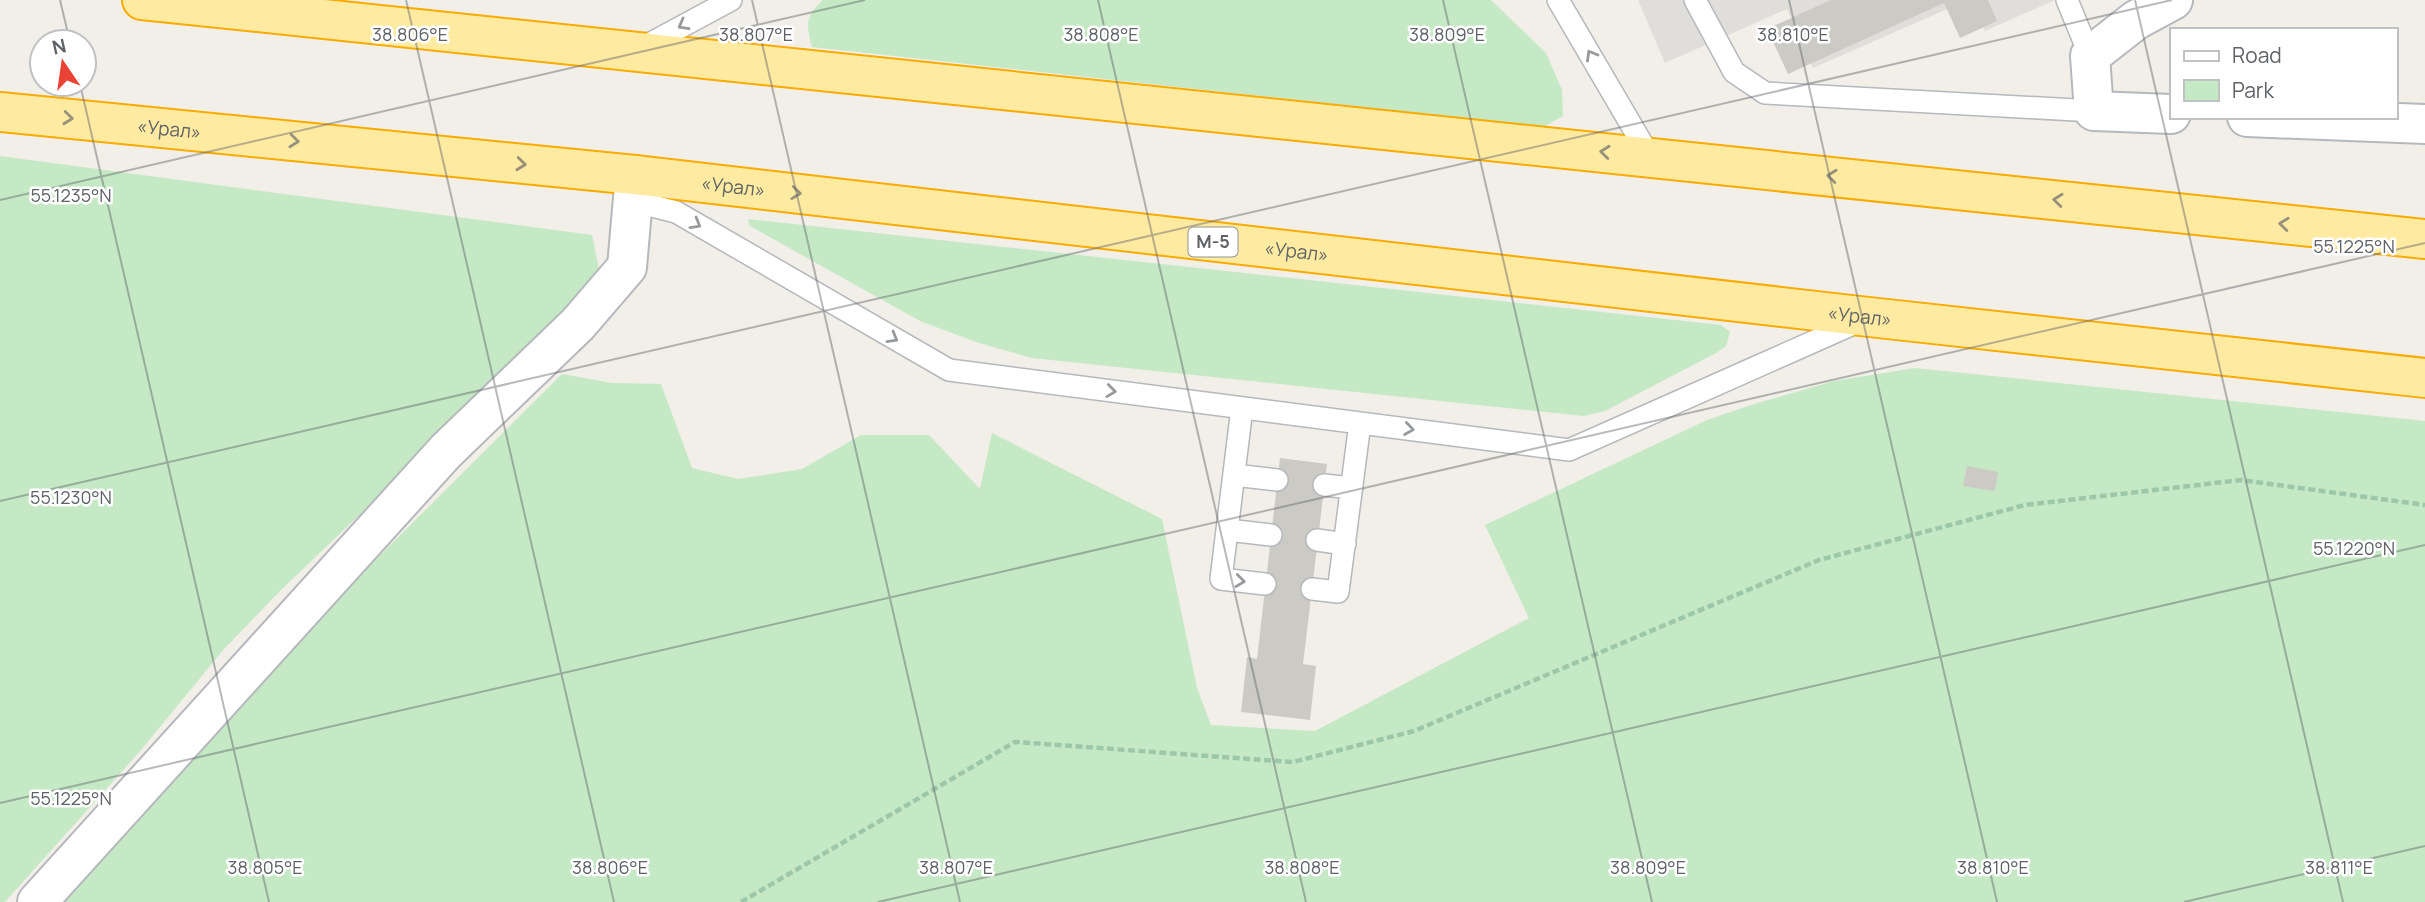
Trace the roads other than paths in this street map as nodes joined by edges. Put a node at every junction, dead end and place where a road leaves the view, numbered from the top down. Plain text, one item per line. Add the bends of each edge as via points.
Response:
1 (142, 0) edge
2 (731, 0) edge
3 (1558, 0) edge
4 (1695, 0) edge
5 (2067, 0) edge
6 (2173, 0) edge
7 (636, 52) junction
8 (2090, 56) junction
9 (2094, 111) junction
10 (0, 112) edge
11 (2170, 114) edge
12 (2298, 119) edge
13 (2425, 124) edge
14 (1650, 157) junction
15 (634, 188) junction
16 (2425, 239) edge
17 (1869, 317) junction
18 (2425, 378) edge
19 (1242, 408) junction
20 (1360, 423) junction
21 (1234, 475) junction
22 (1277, 480) dead end
23 (1324, 485) dead end
24 (1352, 488) junction
25 (1228, 530) junction
26 (1271, 535) dead end
27 (1317, 541) dead end
28 (1345, 544) junction
29 (1265, 584) dead end
30 (1312, 589) dead end
31 (37, 902) edge

1 - 7 highway
2 -> 7 lane
14 -> 3 lane
4 - 9 lane via 1734,72 1765,93
5 - 8 lane
6 - 8 street via 2136,20
14 -> 7 highway
8 - 9 street
9 - 11 street
10 -> 15 highway, «Урал» / М-5
12 - 13 street
16 -> 14 highway
15 -> 17 highway, «Урал» / М-5
15 -> 19 lane via 949,370
15 - 31 street via 627,267 578,324 446,451
17 - 18 highway, «Урал» / М-5
20 -> 17 lane via 1569,450
19 - 20 lane
19 - 21 lane
20 - 24 lane
21 - 22 lane
21 - 25 lane
23 - 24 lane
24 - 28 lane
25 - 26 lane
25 -> 29 lane via 1222,579
27 - 28 lane
28 - 30 lane via 1338,592

